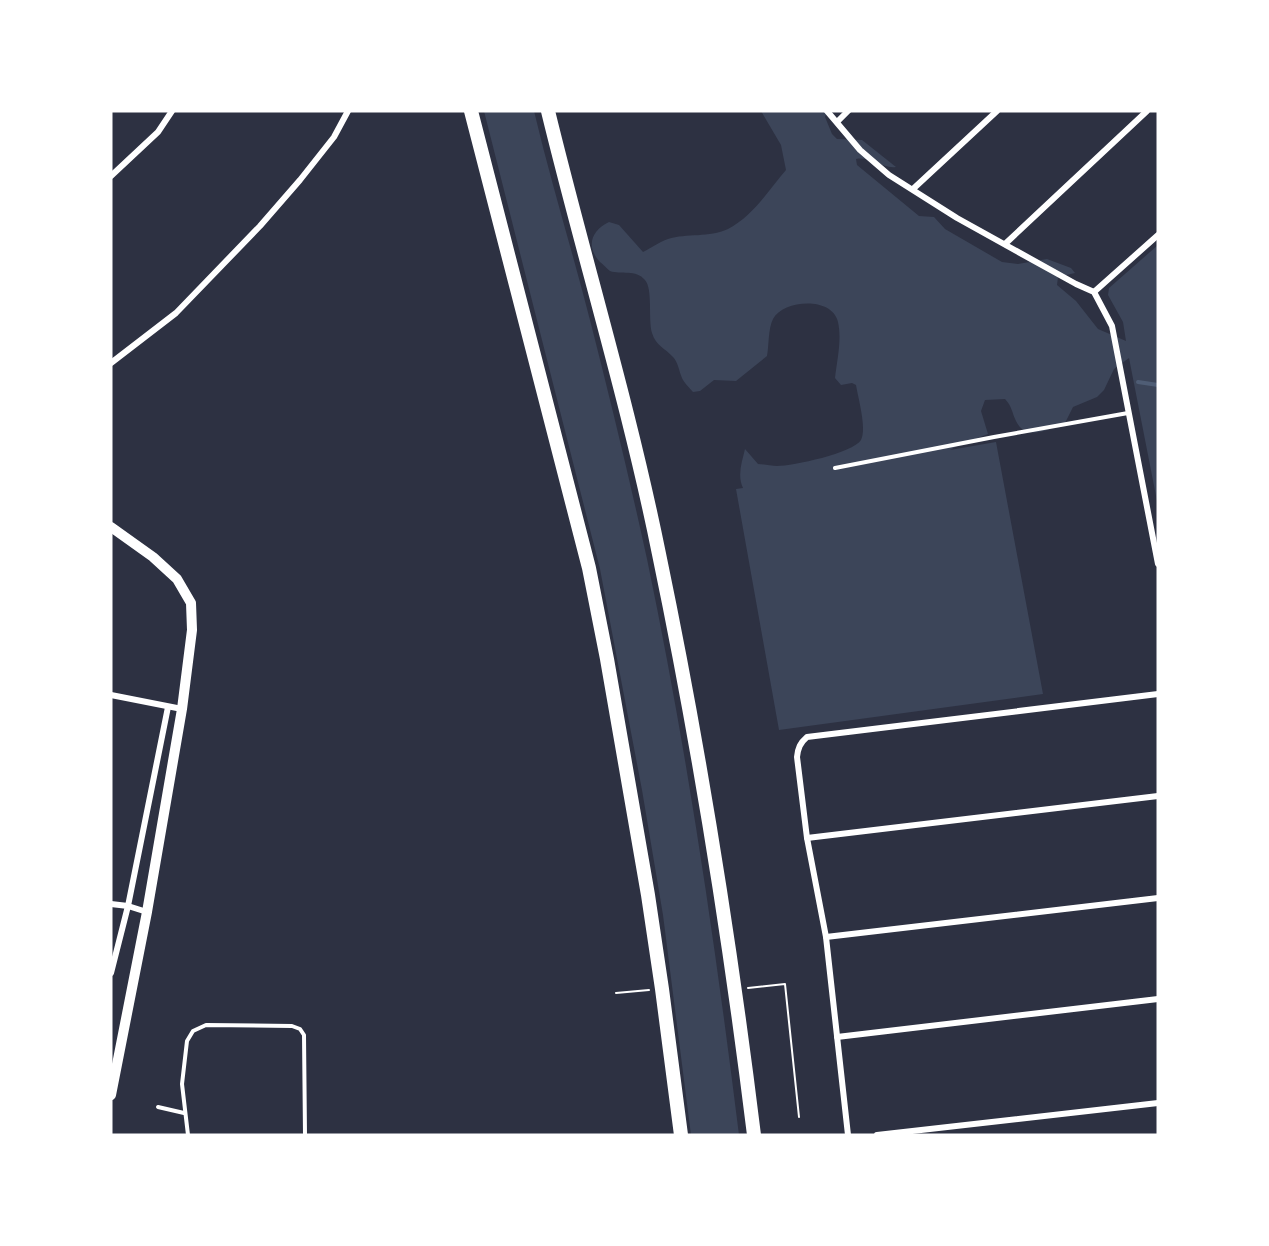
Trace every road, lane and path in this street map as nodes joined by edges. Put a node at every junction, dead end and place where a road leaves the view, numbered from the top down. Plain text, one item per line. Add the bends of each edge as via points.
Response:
1 (172, 111) edge
2 (471, 111) edge
3 (548, 111) edge
4 (827, 111) edge
5 (848, 111) edge
6 (998, 111) edge
7 (1147, 111) edge
8 (348, 112) edge
9 (837, 122) junction
10 (111, 176) edge
11 (914, 189) junction
12 (1158, 235) edge
13 (1005, 244) junction
14 (1094, 292) junction
15 (111, 363) edge
16 (1128, 413) junction
17 (835, 468) dead end
18 (111, 527) edge
19 (1158, 564) edge
20 (1158, 694) edge
21 (111, 695) edge
22 (168, 707) junction
23 (182, 709) junction
24 (1158, 796) edge
25 (807, 838) junction
26 (1158, 898) edge
27 (111, 904) edge
28 (128, 906) junction
29 (147, 912) junction
30 (826, 937) junction
31 (111, 973) edge
32 (662, 989) junction
33 (736, 989) junction
34 (616, 993) dead end
35 (1158, 999) edge
36 (837, 1037) junction
37 (111, 1095) edge
38 (1158, 1103) edge
39 (158, 1107) dead end
40 (184, 1113) junction
41 (799, 1117) dead end
42 (188, 1135) edge
43 (305, 1135) edge
44 (681, 1135) edge
45 (754, 1135) edge
46 (848, 1135) edge
47 (877, 1135) edge

1 - 10 street via 158,132
2 - 32 highway via 589,568
3 - 33 highway via 659,553
4 - 9 street
5 - 9 street
6 - 11 street
7 - 13 street
8 - 15 street via 334,137 260,226 176,313
9 - 11 street via 889,176
11 - 13 street
12 - 14 street
13 - 14 street
14 - 16 street via 1112,326
16 - 17 lane
16 - 19 street
18 - 23 main road via 177,579 190,603 192,630
20 - 25 street via 807,736 798,747 797,757
21 - 22 street
22 - 23 street
22 - 28 street
23 - 29 main road
24 - 25 street
25 - 30 street
26 - 30 street
27 - 28 street
28 - 29 street
28 - 31 street
29 - 37 main road
30 - 36 street
32 - 34 path
32 - 44 highway
33 - 41 path via 785,984
33 - 45 highway
35 - 36 street
36 - 46 street
38 - 47 street
39 - 40 lane
40 - 42 lane
40 - 43 lane via 182,1084 187,1041 193,1031 206,1025 292,1026 300,1029 306,1042

